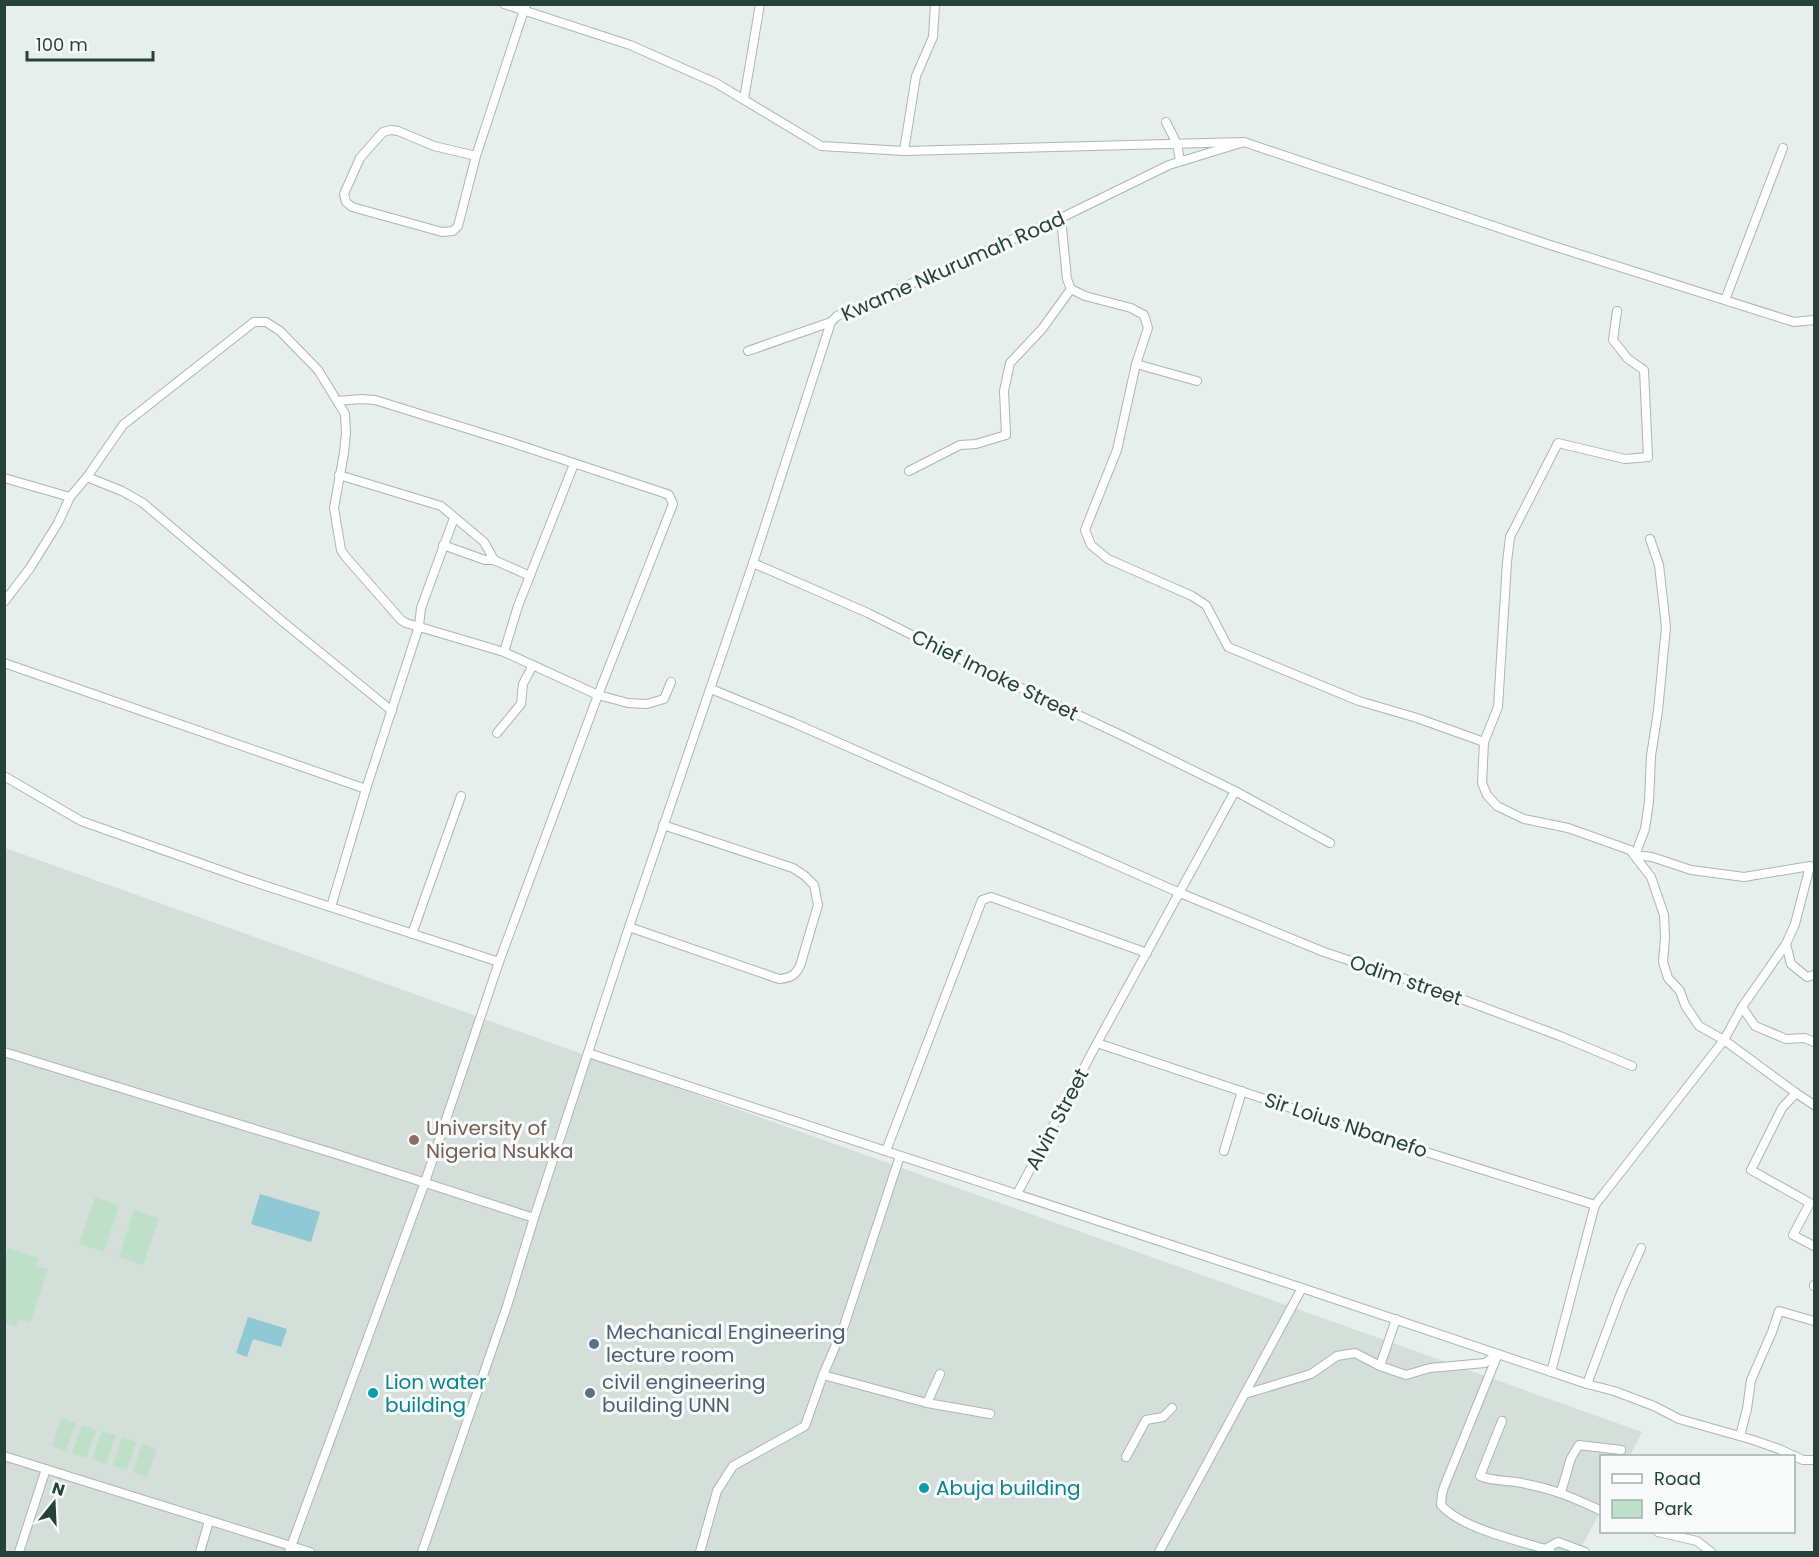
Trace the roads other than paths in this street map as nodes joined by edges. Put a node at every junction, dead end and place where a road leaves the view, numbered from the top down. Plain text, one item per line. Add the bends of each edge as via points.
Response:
1 (504, 4) edge
2 (760, 4) edge
3 (935, 4) edge
4 (524, 8) edge
5 (744, 99) junction
6 (1166, 122) dead end
7 (1244, 142) junction
8 (1177, 144) junction
9 (1783, 148) dead end
10 (904, 151) junction
11 (476, 156) junction
12 (1180, 161) junction
13 (1061, 218) junction
14 (1071, 289) junction
15 (1725, 300) junction
16 (1617, 311) dead end
17 (1815, 320) edge
18 (831, 321) junction
19 (748, 351) dead end
20 (1136, 364) junction
21 (1197, 381) dead end
22 (338, 401) junction
23 (574, 464) junction
24 (909, 471) dead end
25 (339, 475) junction
26 (87, 477) junction
27 (4, 478) edge
28 (70, 497) junction
29 (454, 518) junction
30 (1650, 539) dead end
31 (443, 545) junction
32 (494, 560) junction
33 (753, 563) junction
34 (530, 576) junction
35 (4, 602) edge
36 (418, 626) junction
37 (504, 652) junction
38 (4, 663) edge
39 (533, 665) junction
40 (671, 682) dead end
41 (711, 689) junction
42 (598, 695) junction
43 (392, 711) junction
44 (496, 734) dead end
45 (1484, 742) junction
46 (4, 776) edge
47 (366, 789) junction
48 (1235, 791) junction
49 (461, 796) dead end
50 (663, 825) junction
51 (1330, 843) dead end
52 (1635, 855) junction
53 (1180, 893) junction
54 (331, 907) junction
55 (629, 927) junction
56 (412, 934) junction
57 (1786, 944) junction
58 (1147, 953) junction
59 (499, 962) junction
60 (1815, 975) edge
61 (1742, 1007) junction
62 (1724, 1040) junction
63 (1815, 1042) edge
64 (1097, 1043) junction
65 (4, 1052) edge
66 (588, 1053) junction
67 (1632, 1066) dead end
68 (1242, 1091) junction
69 (1796, 1093) junction
70 (1815, 1105) edge
71 (886, 1151) junction
72 (1224, 1151) dead end
73 (900, 1156) junction
74 (425, 1182) junction
75 (1017, 1194) junction
76 (1595, 1205) junction
77 (534, 1218) junction
78 (1815, 1246) edge
79 (1641, 1248) dead end
80 (1302, 1288) junction
81 (1396, 1319) junction
82 (1815, 1321) edge
83 (1498, 1354) junction
84 (1380, 1366) junction
85 (1551, 1372) junction
86 (940, 1374) dead end
87 (823, 1375) junction
88 (1587, 1384) junction
89 (1245, 1394) junction
90 (927, 1403) junction
91 (1172, 1408) dead end
92 (990, 1414) dead end
93 (1502, 1420) dead end
94 (1740, 1436) junction
95 (1621, 1450) dead end
96 (1792, 1455) edge
97 (4, 1456) edge
98 (1795, 1456) edge
99 (1126, 1457) dead end
100 (1815, 1460) edge
101 (46, 1469) junction
102 (1561, 1492) junction
103 (1600, 1509) edge
104 (209, 1521) junction
105 (1663, 1533) edge
106 (290, 1549) edge
107 (1548, 1551) edge
108 (19, 1552) edge
109 (200, 1552) edge
110 (310, 1552) edge
111 (422, 1552) edge
112 (700, 1552) edge
113 (1159, 1552) edge
114 (1585, 1552) edge
115 (1711, 1552) edge

1 - 4 street
2 - 5 street
3 - 10 street via 933,37 915,76
4 - 5 street via 630,45
4 - 11 street
5 - 10 street via 821,146
6 - 8 street
7 - 8 street
7 - 12 street, Kwame Nkurumah Road
7 - 15 street
8 - 10 street
8 - 12 street
9 - 15 street
11 - 11 street via 458,226 453,231 442,232 346,202 344,194 360,158 383,132 398,131 434,146
12 - 13 street, Kwame Nkurumah Road
13 - 14 street
13 - 18 street, Kwame Nkurumah Road
14 - 20 street via 1144,315 1148,328
14 - 24 street via 1042,329 1010,363 1004,391 1006,435 960,445
15 - 17 street via 1794,322
16 - 45 street via 1613,340 1628,359 1644,370 1648,457 1625,459 1558,443 1510,537 1498,707
18 - 19 street
18 - 33 street, Kwame Nkurumah Road
20 - 21 street
20 - 45 street via 1117,450 1085,530 1091,544 1108,559 1206,605 1228,647 1359,701
22 - 23 street via 375,400
22 - 25 street via 345,414 346,433
22 - 26 street via 318,370 280,331 266,322 254,322 123,425
23 - 34 street
23 - 42 street via 669,495 673,504
25 - 29 street via 441,506
25 - 36 street via 334,508 341,550 401,621
26 - 28 street
26 - 43 street via 143,503
27 - 28 street
28 - 35 street via 30,568
29 - 31 street
29 - 32 street via 484,542
30 - 52 street via 1659,565 1666,627 1650,756 1648,811
31 - 32 street
31 - 36 street
32 - 34 street
33 - 41 street, Kwame Nkurumah Road
33 - 48 street, Chief Imoke Street via 868,613
34 - 37 street
36 - 37 street
36 - 43 street
37 - 39 street
38 - 47 street
39 - 42 street
39 - 44 street via 523,684 521,704
40 - 42 street via 664,699 647,704
41 - 50 street, Kwame Nkurumah Road
41 - 53 street, Odim street
42 - 59 street
43 - 47 street
45 - 52 street via 1482,783 1486,795 1497,806 1524,819 1618,844
46 - 54 street via 81,821
47 - 54 street
48 - 51 street, Chief Imoke Street
48 - 53 street, Alvin Street
49 - 56 street
50 - 55 street, Kwame Nkurumah Road
50 - 55 street via 793,868 814,885 818,904 800,966 789,978 779,979
52 - 57 street via 1691,870 1744,877 1810,866 1796,924
52 - 62 street via 1651,877 1664,915 1662,962 1668,978 1680,991 1699,1026
53 - 58 street, Alvin Street
53 - 67 street, Odim street via 1324,952 1443,992
54 - 56 street
55 - 66 street, Kwame Nkurumah Road
56 - 59 street
57 - 60 street via 1791,964 1807,977
57 - 61 street
58 - 64 street, Alvin Street
58 - 71 street via 991,897 982,900
59 - 74 street
61 - 62 street
61 - 63 street via 1755,1026 1786,1039
62 - 69 street
62 - 76 street
64 - 68 street, Sir Loius Nbanefo
64 - 75 street, Alvin Street
65 - 74 street
66 - 71 street
66 - 77 street, Kwame Nkurumah Road
68 - 72 street
68 - 76 street, Sir Loius Nbanefo
69 - 70 street
69 - 78 street via 1782,1107 1751,1170 1810,1203 1793,1235
71 - 73 street
73 - 75 street
73 - 87 street via 844,1326
74 - 77 street
74 - 106 street
75 - 80 street
76 - 85 street
77 - 111 street, Kwame Nkurumah Road
79 - 88 street
80 - 81 street
80 - 89 street
81 - 83 street
81 - 84 street
82 - 94 street via 1779,1311 1751,1380
83 - 84 street via 1485,1363 1430,1368 1406,1375
83 - 85 street
83 - 107 street via 1441,1505 1448,1513 1487,1531
84 - 89 street via 1355,1353 1336,1356 1311,1374
85 - 88 street
86 - 90 street
87 - 90 street
87 - 112 street via 805,1426 733,1466 717,1491
88 - 94 street via 1654,1406 1679,1419
89 - 113 street
90 - 92 street
91 - 99 street via 1163,1417 1146,1420
93 - 102 street via 1480,1476
94 - 96 street
95 - 102 street via 1579,1445
97 - 101 street
98 - 100 street
101 - 104 street
101 - 108 street
102 - 103 street
104 - 106 street
104 - 109 street
105 - 115 street via 1697,1540
106 - 110 street
107 - 114 street via 1558,1542

